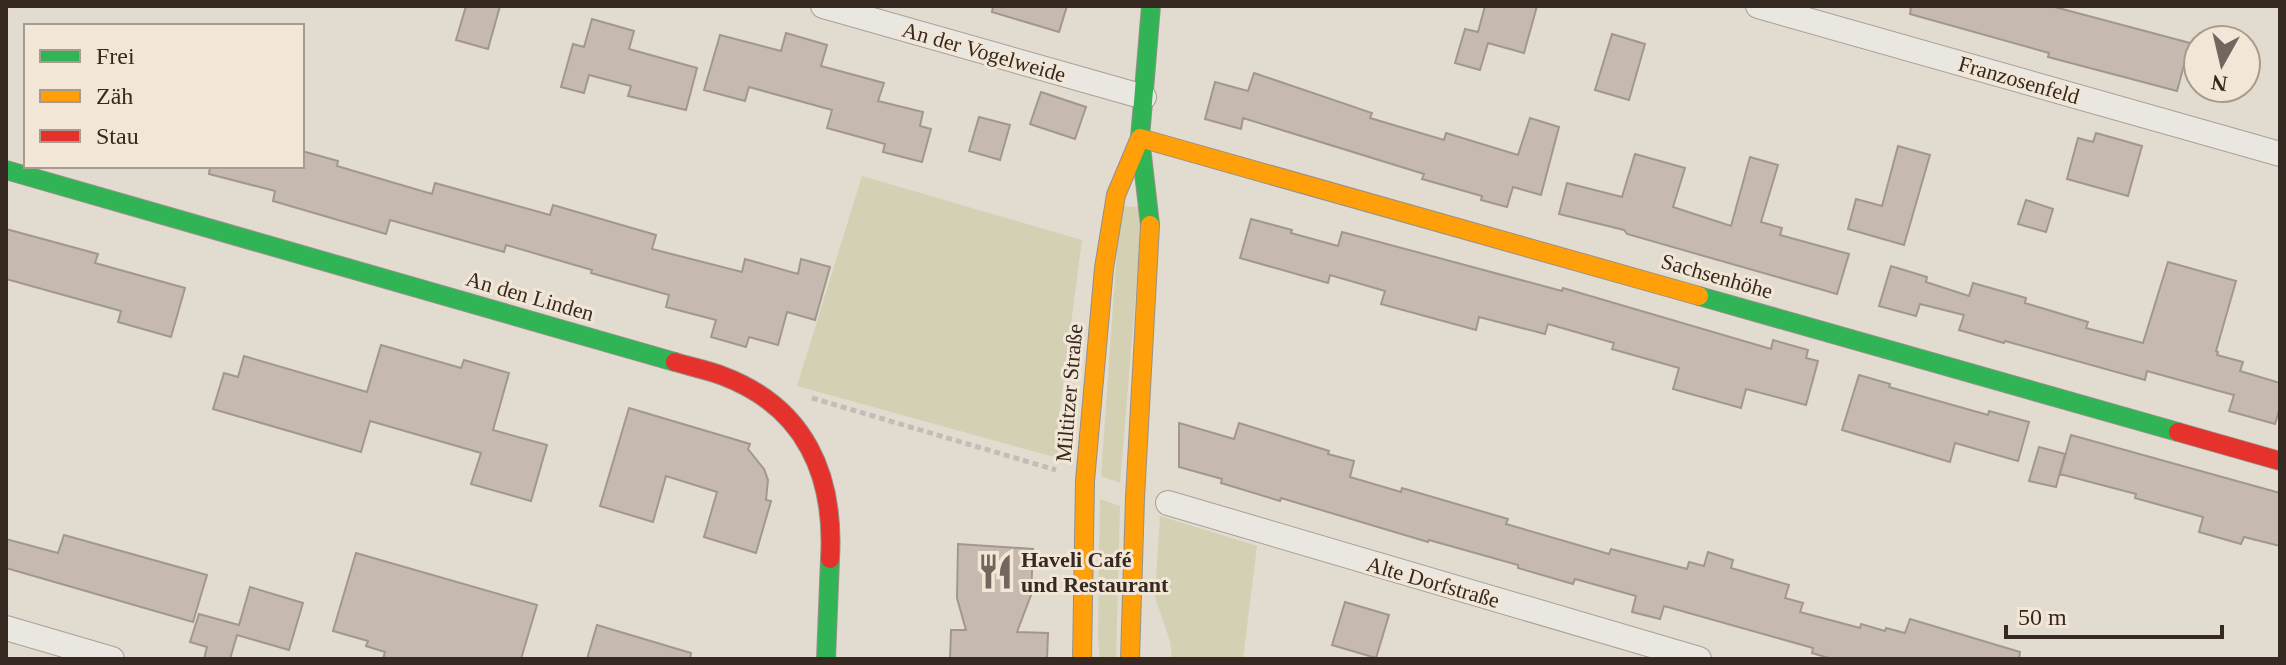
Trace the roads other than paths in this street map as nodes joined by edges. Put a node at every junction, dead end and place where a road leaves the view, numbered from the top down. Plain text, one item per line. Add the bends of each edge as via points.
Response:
1 (823, 6) edge
2 (1151, 6) edge
3 (1758, 6) edge
4 (1144, 97) junction
5 (1140, 138) junction
6 (2280, 154) edge
7 (6, 170) edge
8 (2280, 461) edge
9 (1168, 503) dead end
10 (6, 628) edge
11 (112, 659) edge
12 (826, 659) edge
13 (1082, 659) edge
14 (1130, 659) edge
15 (1699, 659) edge

1 - 4 street, An der Vogelweide
2 - 4 street, Miltitzer Straße
3 - 6 street, Franzosenfeld
4 - 5 street, Miltitzer Straße
5 - 8 street, Sachsenhöhe
5 - 13 street, Miltitzer Straße via 1112,215 1091,396
5 - 14 street, Miltitzer Straße via 1150,218
7 - 12 street, An den Linden via 748,386 802,433 827,493 832,519
9 - 15 street, Alte Dorfstraße
10 - 11 street

